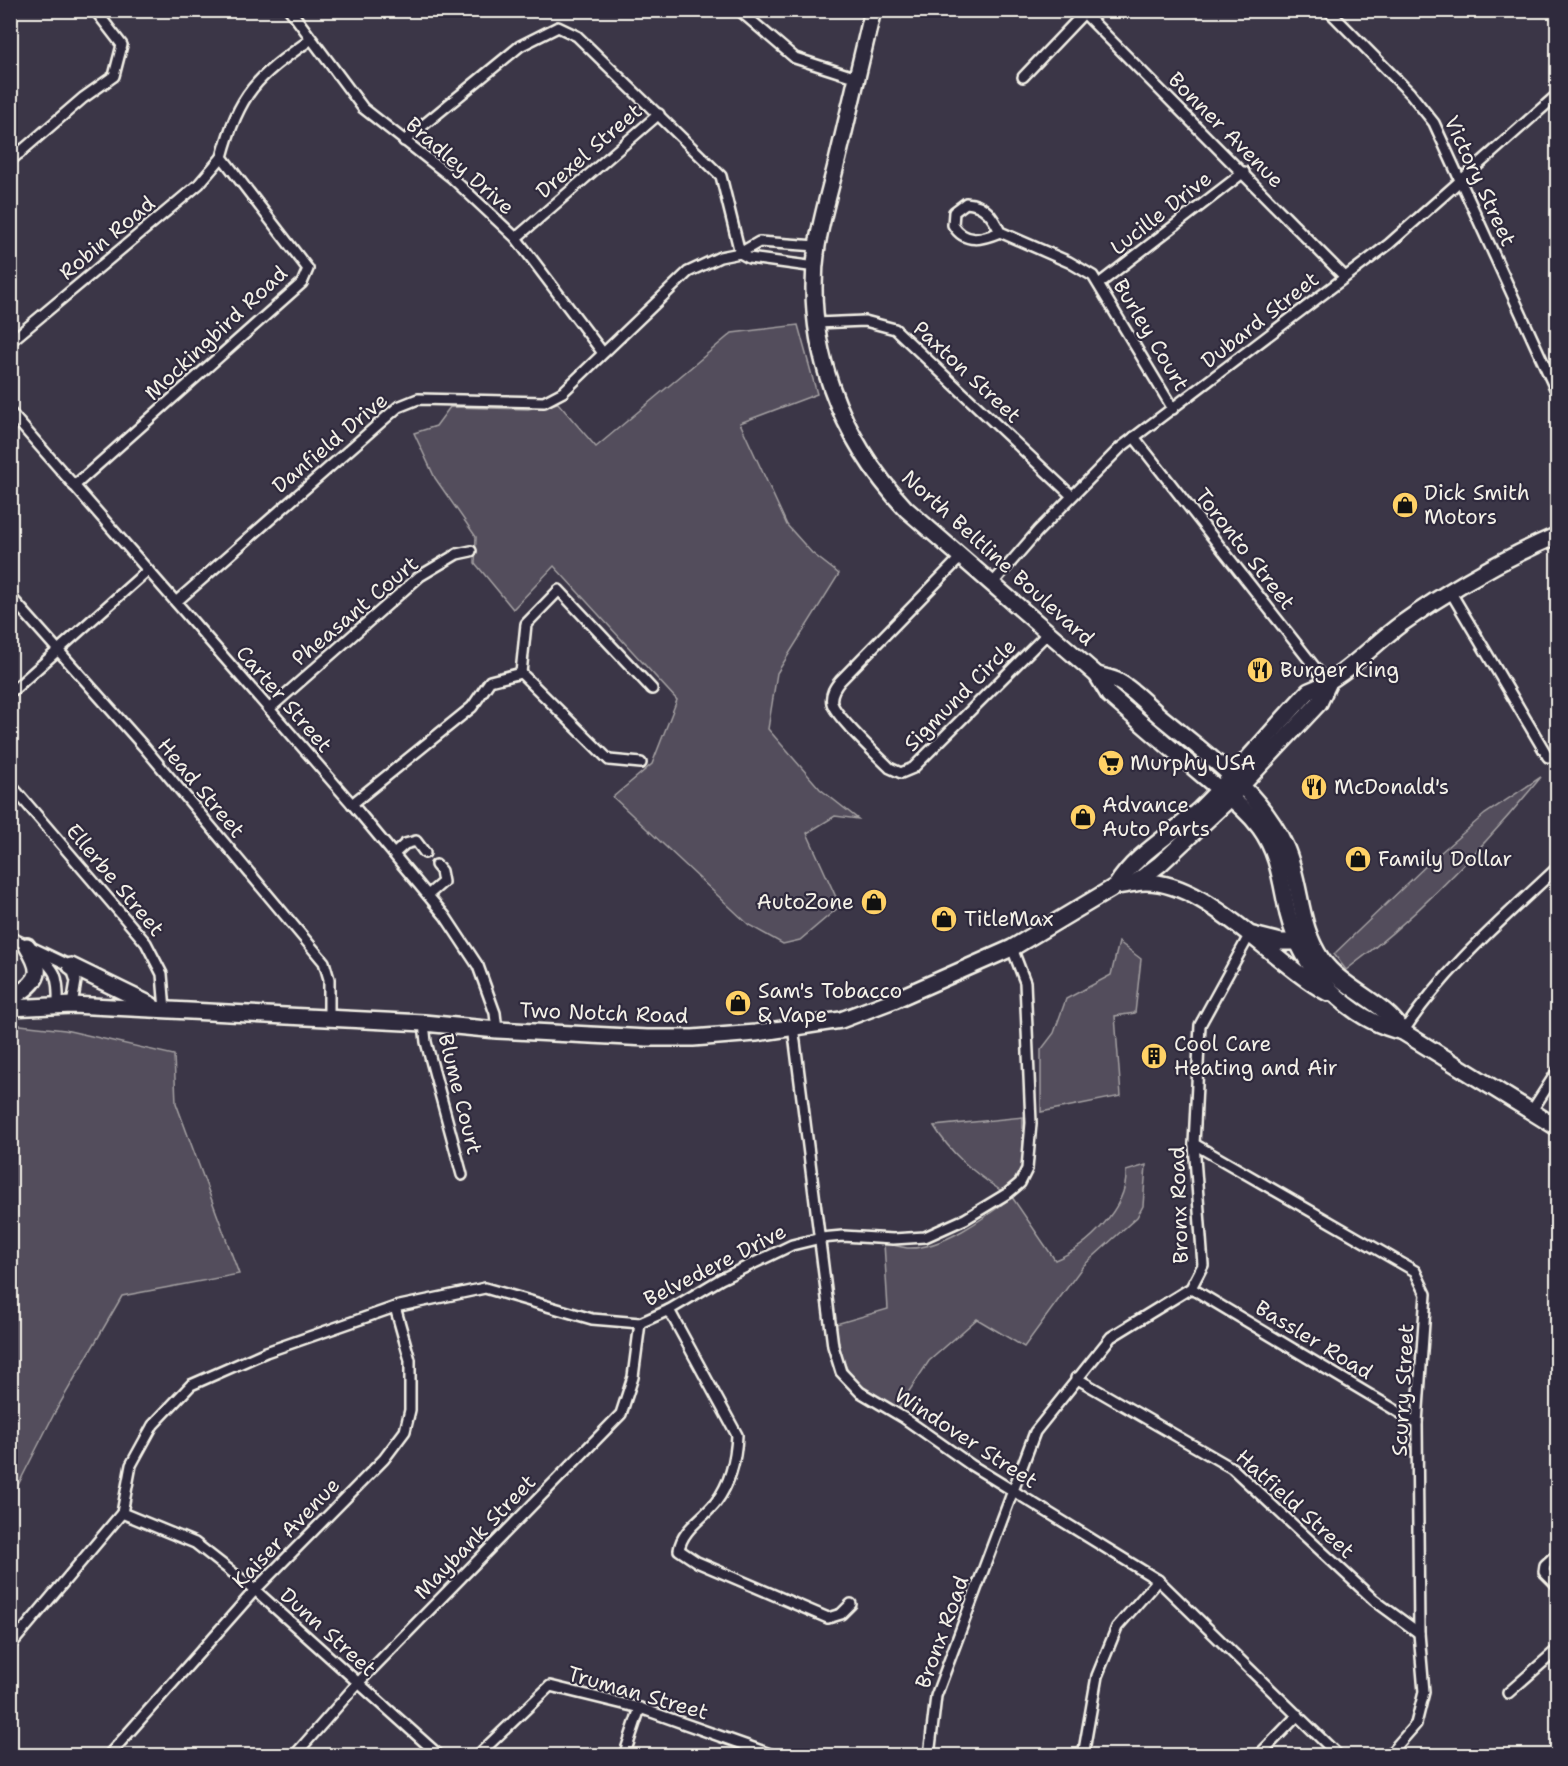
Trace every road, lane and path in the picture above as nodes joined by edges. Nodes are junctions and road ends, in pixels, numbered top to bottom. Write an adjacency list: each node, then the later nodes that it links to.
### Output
1 (95, 10): 14 (street)
2 (290, 10): 7 (street, Bradley Drive)
3 (739, 10): 9 (street)
4 (873, 10): 9 (main road, North Beltline Boulevard)
5 (1328, 10): 18 (street, Victory Street)
6 (1082, 12): 8 (street); 17 (street, Bonner Avenue)
7 (310, 40): 12 (street, Bradley Drive); 15 (street)
8 (1023, 77)
9 (857, 78): 21 (main road, North Beltline Boulevard)
10 (1557, 94): 18 (street, Dubard Street)
11 (659, 114): 12 (street); 20 (street, Drexel Street); 22 (street)
12 (404, 141): 20 (street, Bradley Drive)
13 (10, 142): 14 (street)
14 (20, 153): 16 (street)
15 (222, 158): 27 (street, Robin Road); 33 (street, Mockingbird Road)
16 (10, 160)
17 (1244, 172): 24 (street, Bonner Avenue); 25 (street, Lucille Drive)
18 (1462, 181): 24 (street, Dubard Street); 29 (street, Victory Street)
19 (1000, 232): 19 (street); 25 (street, Burley Court)
20 (516, 238): 28 (street, Bradley Drive)
21 (817, 246): 22 (street, Danfield Drive); 23 (main road, North Beltline Boulevard)
22 (740, 253): 23 (street); 28 (street, Danfield Drive)
23 (816, 267): 26 (main road, North Beltline Boulevard)
24 (1345, 277): 30 (street, Dubard Street)
25 (1100, 283): 30 (street, Burley Court)
26 (816, 323): 34 (street, Paxton Street); 37 (main road, North Beltline Boulevard)
27 (10, 342)
28 (603, 353): 42 (street, Danfield Drive)
29 (1557, 395)
30 (1173, 409): 32 (street, Dubard Street)
31 (10, 412): 33 (street, Carter Street)
32 (1134, 437): 34 (street, Dubard Street); 47 (street, Toronto Street)
33 (74, 486): 38 (street, Carter Street)
34 (1072, 495): 39 (street, Dubard Street)
35 (1557, 535): 40 (main road, Two Notch Road)
36 (471, 551): 50 (street, Pheasant Court)
37 (961, 557): 39 (main road, North Beltline Boulevard); 43 (street, Sigmund Circle)
38 (148, 570): 42 (street, Carter Street); 44 (street)
39 (992, 584): 43 (main road, North Beltline Boulevard)
40 (1450, 591): 47 (main road, Two Notch Road); 51 (street)
41 (10, 596): 44 (street, Head Street)
42 (176, 602): 50 (street, Carter Street)
43 (1049, 632): 46 (main road, North Beltline Boulevard)
44 (59, 650): 49 (street); 76 (street, Head Street)
45 (521, 673): 48 (street); 52 (street); 55 (street)
46 (1097, 675): 54 (main road, North Beltline Boulevard); 54 (main road)
47 (1328, 684): 54 (main road, Two Notch Road)
48 (652, 689)
49 (10, 693)
50 (269, 709): 55 (street, Carter Street)
51 (1548, 757)
52 (641, 763)
53 (10, 784): 75 (street, Ellerbe Street)
54 (1230, 787): 58 (main road, Two Notch Road); 62 (main road, Two Notch Road); 67 (main road)
55 (352, 804): 57 (street, Carter Street)
56 (425, 853): 57 (street)
57 (394, 854): 64 (street, Carter Street)
58 (1160, 864): 61 (main road, Two Notch Road); 63 (main road)
59 (436, 865): 64 (street)
60 (1557, 867): 80 (street)
61 (1135, 883): 62 (main road, Two Notch Road); 63 (main road)
62 (1116, 886): 69 (main road, Two Notch Road)
63 (1185, 890): 65 (main road)
64 (428, 896): 79 (street, Carter Street)
65 (1250, 934): 67 (main road); 72 (main road); 84 (street, Bronx Road)
66 (10, 937): 68 (street)
67 (1305, 942): 72 (main road); 80 (main road)
68 (27, 946): 70 (street); 71 (main road); 73 (street)
69 (1012, 948): 78 (main road, Two Notch Road); 86 (street, Belvedere Drive)
70 (71, 966): 73 (street); 75 (main road)
71 (14, 994): 73 (main road, Two Notch Road)
72 (1343, 1001): 80 (main road)
73 (65, 1005): 74 (main road, Two Notch Road); 75 (main road, Two Notch Road)
74 (10, 1008)
75 (165, 1010): 76 (main road, Two Notch Road)
76 (329, 1019): 77 (main road, Two Notch Road)
77 (424, 1023): 79 (main road, Two Notch Road); 85 (street, Blume Court)
78 (793, 1026): 79 (main road, Two Notch Road); 86 (street, Windover Street)
79 (497, 1030)
80 (1403, 1032): 82 (main road)
81 (1557, 1070): 82 (street)
82 (1531, 1112): 83 (main road)
83 (1557, 1128)
84 (1194, 1144): 87 (street, Bronx Road); 92 (street, Scurry Street)
85 (462, 1175)
86 (821, 1238): 89 (street, Belvedere Drive); 93 (street, Windover Street)
87 (1191, 1288): 91 (street, Bronx Road); 92 (street, Bassler Road)
88 (395, 1307): 90 (street, Belvedere Drive); 94 (street, Belvedere Drive); 98 (street, Kaiser Avenue)
89 (669, 1311): 90 (street, Belvedere Drive); 99 (street)
90 (640, 1323): 103 (street, Maybank Street)
91 (1076, 1378): 93 (street, Bronx Road); 100 (street, Hatfield Street)
92 (1417, 1424): 100 (street, Scurry Street)
93 (1013, 1490): 96 (street, Windover Street); 113 (street, Bronx Road)
94 (122, 1513): 98 (street, Dunn Street); 101 (street, Belvedere Drive)
95 (1557, 1553): 97 (street)
96 (1158, 1580): 106 (street, Windover Street); 114 (street)
97 (1557, 1586)
98 (255, 1590): 103 (street, Dunn Street); 107 (street, Kaiser Avenue)
99 (851, 1604)
100 (1419, 1634): 117 (street, Scurry Street)
101 (10, 1646)
102 (1557, 1649): 104 (street)
103 (358, 1683): 108 (street, Maybank Street); 109 (street, Dunn Street)
104 (1508, 1693)
105 (640, 1708): 110 (street, Truman Street); 111 (street); 112 (street, Truman Street)
106 (1298, 1715): 115 (street); 116 (street, Windover Street)
107 (108, 1755)
108 (294, 1755)
109 (440, 1755)
110 (477, 1755)
111 (624, 1755)
112 (776, 1755)
113 (929, 1755)
114 (1083, 1755)
115 (1258, 1755)
116 (1340, 1755)
117 (1388, 1755)

